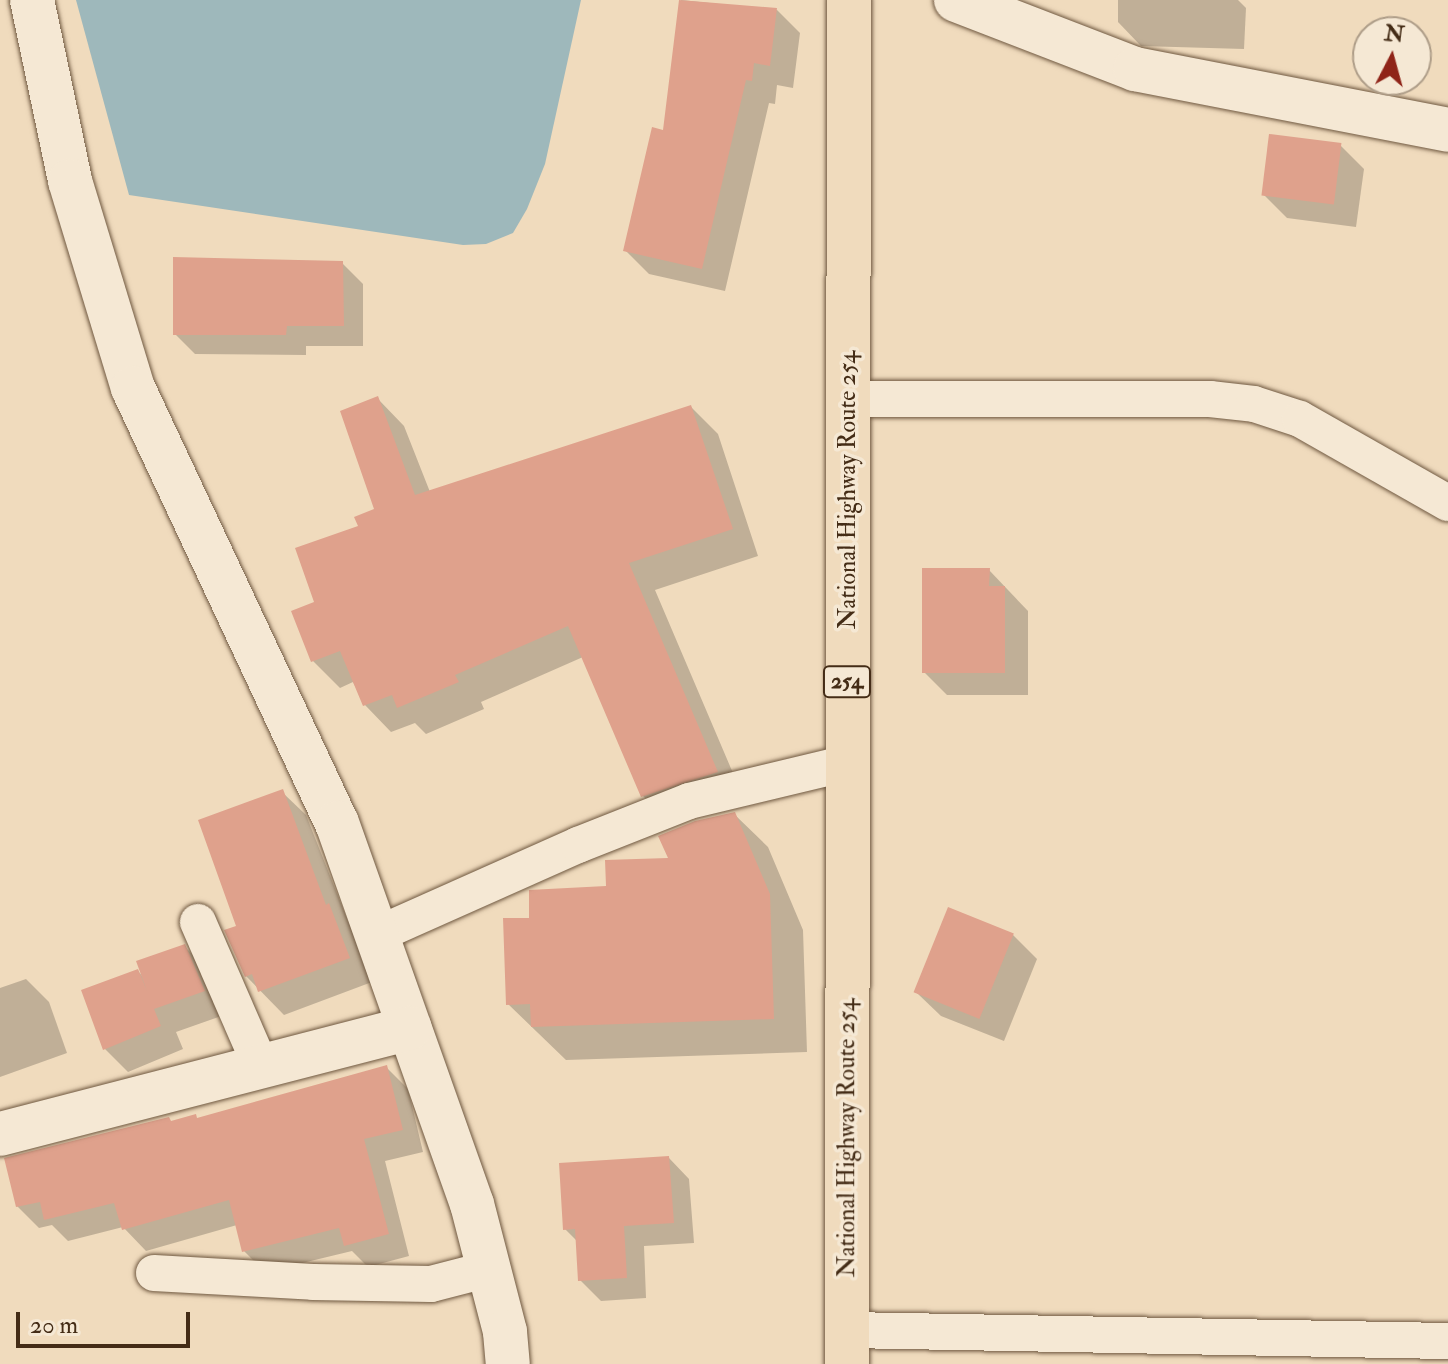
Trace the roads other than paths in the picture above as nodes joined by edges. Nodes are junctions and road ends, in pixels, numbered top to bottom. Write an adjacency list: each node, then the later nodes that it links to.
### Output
1 (32, 0): 9 (street)
2 (849, 0): 5 (highway, National Highway Route 254 / 254)
3 (956, 0): 4 (street)
4 (1448, 130)
5 (848, 399): 6 (lane); 7 (highway, National Highway Route 254 / 254)
6 (1448, 503)
7 (847, 763): 9 (lane); 16 (highway, National Highway Route 254 / 254)
8 (198, 922): 11 (lane)
9 (378, 934): 10 (street)
10 (410, 1028): 11 (street); 13 (street)
11 (261, 1067): 12 (street)
12 (0, 1134)
13 (489, 1269): 14 (lane); 17 (street)
14 (154, 1273)
15 (1448, 1341): 16 (lane)
16 (847, 1347)
17 (508, 1364)

